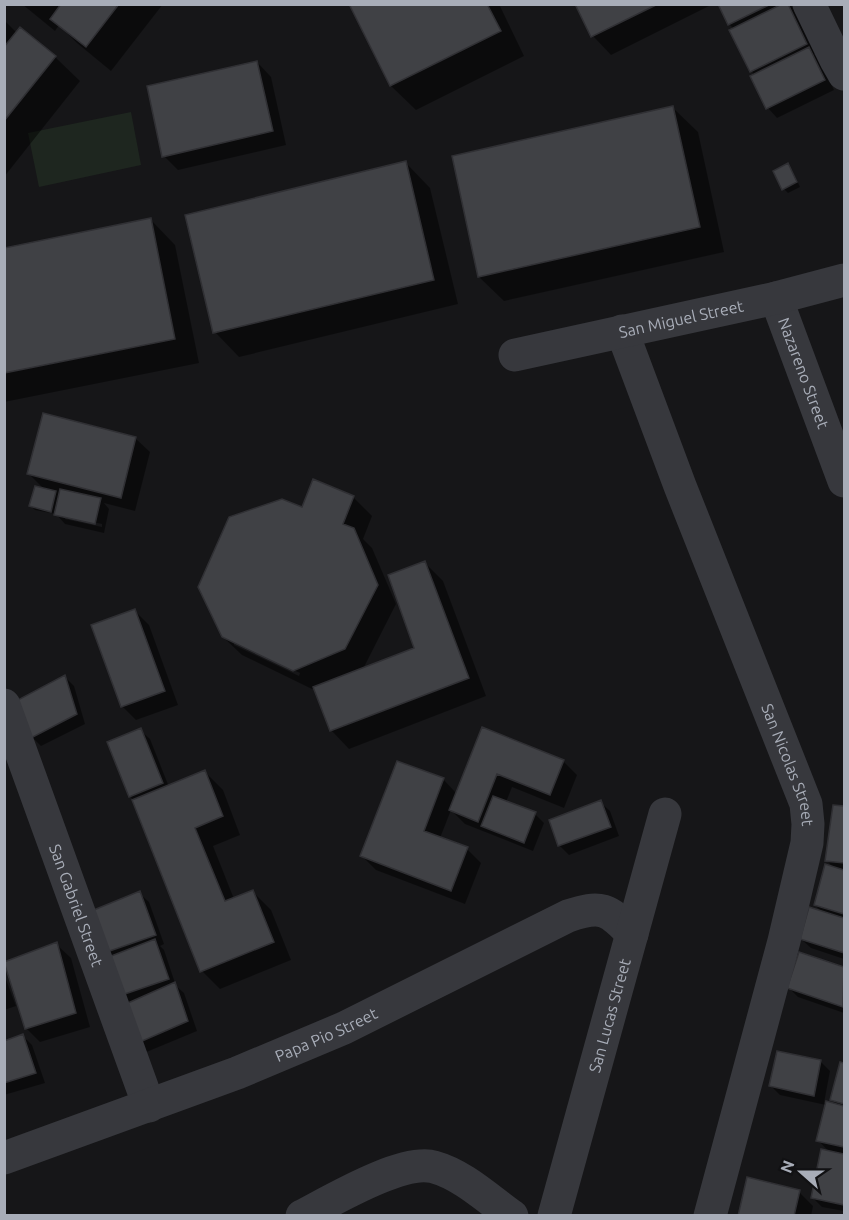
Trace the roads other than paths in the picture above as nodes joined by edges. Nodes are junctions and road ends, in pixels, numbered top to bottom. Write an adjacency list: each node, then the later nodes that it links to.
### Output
1 (809, 4): 2 (street)
2 (844, 74)
3 (844, 280): 4 (street, San Miguel Street)
4 (776, 298): 5 (street, San Miguel Street); 7 (street, Nazareno Street)
5 (622, 331): 6 (street, San Miguel Street); 16 (street, San Nicolas Street)
6 (515, 355)
7 (844, 481)
8 (4, 705): 11 (street, San Gabriel Street)
9 (664, 814): 10 (street, San Lucas Street)
10 (632, 934): 11 (street, Papa Pio Street); 15 (street, San Lucas Street)
11 (149, 1106): 12 (street, Papa Pio Street)
12 (5, 1157)
13 (302, 1215): 14 (street)
14 (512, 1215)
15 (554, 1215)
16 (710, 1215)

